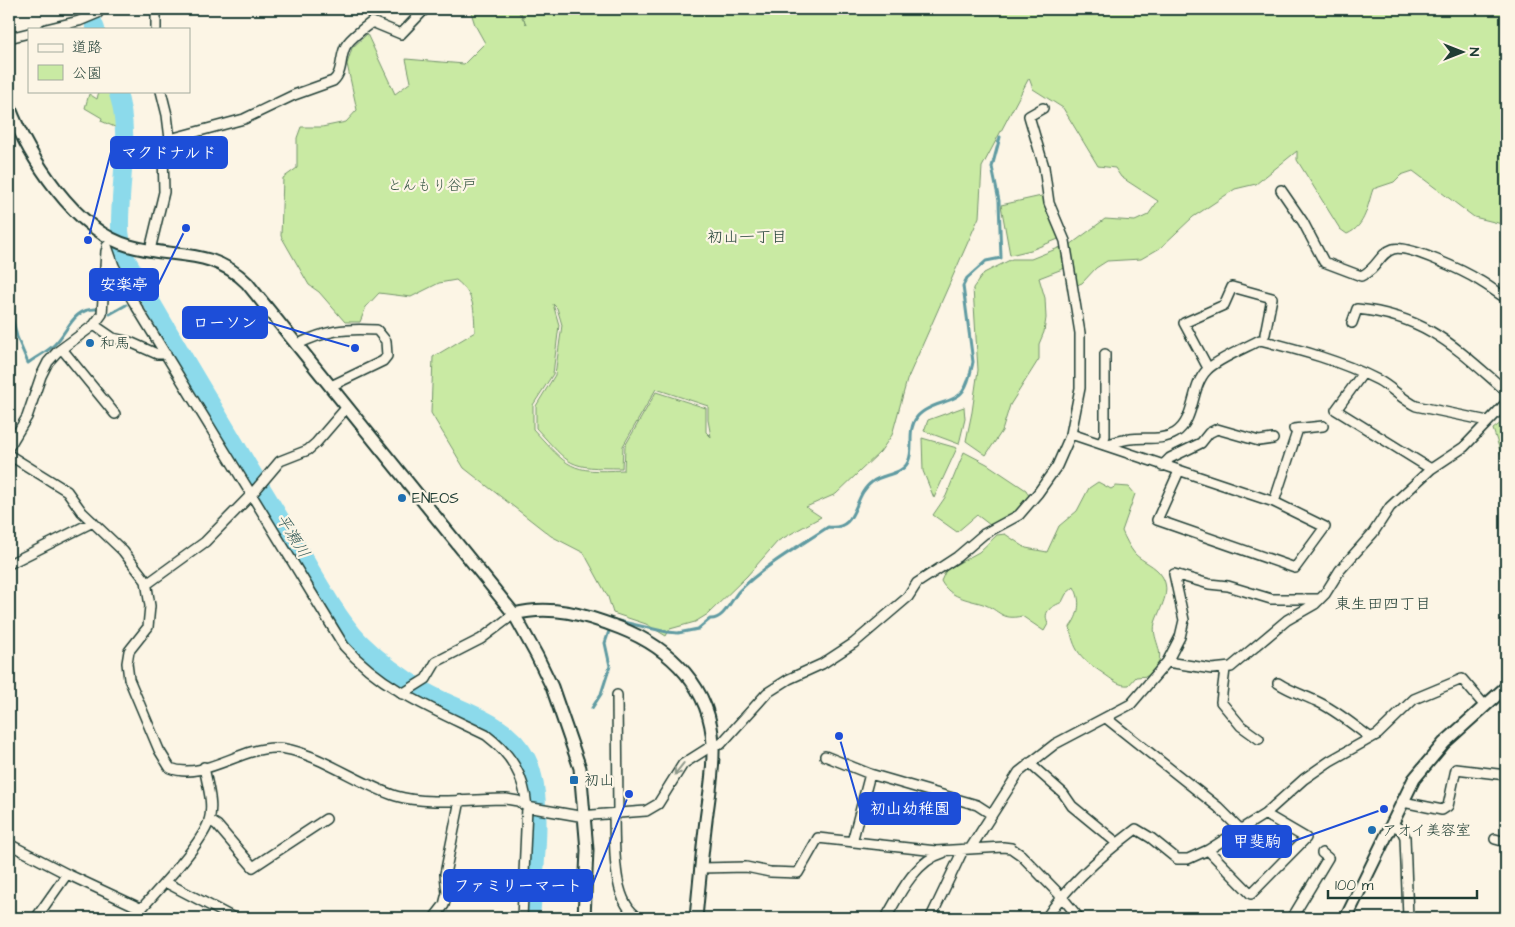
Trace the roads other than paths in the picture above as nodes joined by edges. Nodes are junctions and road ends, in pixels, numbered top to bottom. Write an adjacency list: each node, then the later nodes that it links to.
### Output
1 (156, 9): 5 (street)
2 (424, 9): 11 (street)
3 (96, 14): 4 (street)
4 (50, 28)
5 (156, 28)
6 (28, 33): 7 (street)
7 (9, 38)
8 (161, 92): 11 (street)
9 (9, 106): 13 (street)
10 (1043, 108): 32 (street)
11 (170, 139): 14 (street)
12 (1280, 190): 15 (street)
13 (108, 241): 14 (street); 17 (street); 21 (street)
14 (150, 250): 19 (street)
15 (1506, 298)
16 (1352, 323): 26 (street)
17 (94, 325): 20 (street); 21 (street)
18 (1265, 334): 23 (street)
19 (296, 345): 25 (street); 25 (street)
20 (62, 349): 29 (street); 35 (street)
21 (166, 354): 40 (street)
22 (1105, 354): 34 (street)
23 (1208, 368): 24 (street); 34 (street)
24 (1363, 373): 30 (street); 38 (street)
25 (331, 386): 28 (street)
26 (1506, 391)
27 (1506, 403): 30 (street)
28 (347, 407): 40 (street); 46 (street)
29 (115, 414)
30 (1488, 421): 38 (street)
31 (1323, 426): 41 (street)
32 (1071, 434): 34 (street); 57 (street)
33 (1273, 439): 37 (street)
34 (1102, 445): 37 (street)
35 (9, 446)
36 (9, 455): 42 (street)
37 (1162, 466): 39 (street)
38 (1431, 469): 45 (street)
39 (1179, 471): 41 (street); 41 (street)
40 (254, 492): 44 (street); 51 (street)
41 (1274, 502)
42 (93, 522): 43 (street); 44 (street)
43 (9, 564)
44 (148, 584): 60 (street)
45 (1320, 599): 47 (street); 48 (street)
46 (514, 614): 51 (street); 57 (street); 69 (street)
47 (1167, 662): 48 (street); 54 (street)
48 (1226, 669): 56 (street)
49 (1278, 683): 55 (street)
50 (1506, 687): 53 (street)
51 (402, 694): 65 (street)
52 (617, 695): 68 (street)
53 (1485, 706): 55 (street); 64 (street)
54 (1106, 718): 59 (street); 73 (street)
55 (1371, 738): 67 (street)
56 (1259, 739)
57 (713, 745): 68 (street, one-way to 68); 83 (street)
58 (825, 756): 61 (street)
59 (1029, 764): 66 (street); 77 (street)
60 (204, 767): 63 (street); 71 (street)
61 (870, 774): 66 (street); 75 (street)
62 (1506, 776): 64 (street)
63 (460, 800): 65 (street); 91 (street)
64 (1402, 802): 72 (street)
65 (527, 807): 69 (street); 92 (street)
66 (991, 814): 79 (street)
67 (1265, 814): 73 (street); 80 (street)
68 (616, 815): 69 (street); 94 (street)
69 (586, 817): 93 (street)
70 (326, 819): 71 (street)
71 (209, 820): 85 (street)
72 (1393, 824): 101 (street); 102 (street)
73 (1239, 828): 80 (street)
74 (1495, 839): 76 (street)
75 (852, 842): 81 (street); 83 (street)
76 (1506, 842)
77 (1117, 843): 80 (street); 86 (street)
78 (9, 844): 84 (street)
79 (966, 849): 81 (street); 86 (street); 97 (street)
80 (1208, 850)
81 (948, 852): 96 (street)
82 (1322, 853): 100 (street)
83 (700, 868): 95 (street)
84 (67, 874): 87 (street); 88 (street)
85 (165, 882): 87 (street); 90 (street)
86 (1061, 896): 98 (street); 99 (street)
87 (142, 909): 89 (street)
88 (36, 918)
89 (133, 918)
90 (234, 918)
91 (436, 918)
92 (522, 918)
93 (584, 918)
94 (640, 918)
95 (696, 918)
96 (886, 918)
97 (933, 918)
98 (1046, 918)
99 (1079, 918)
100 (1292, 918)
101 (1346, 918)
102 (1408, 918)

